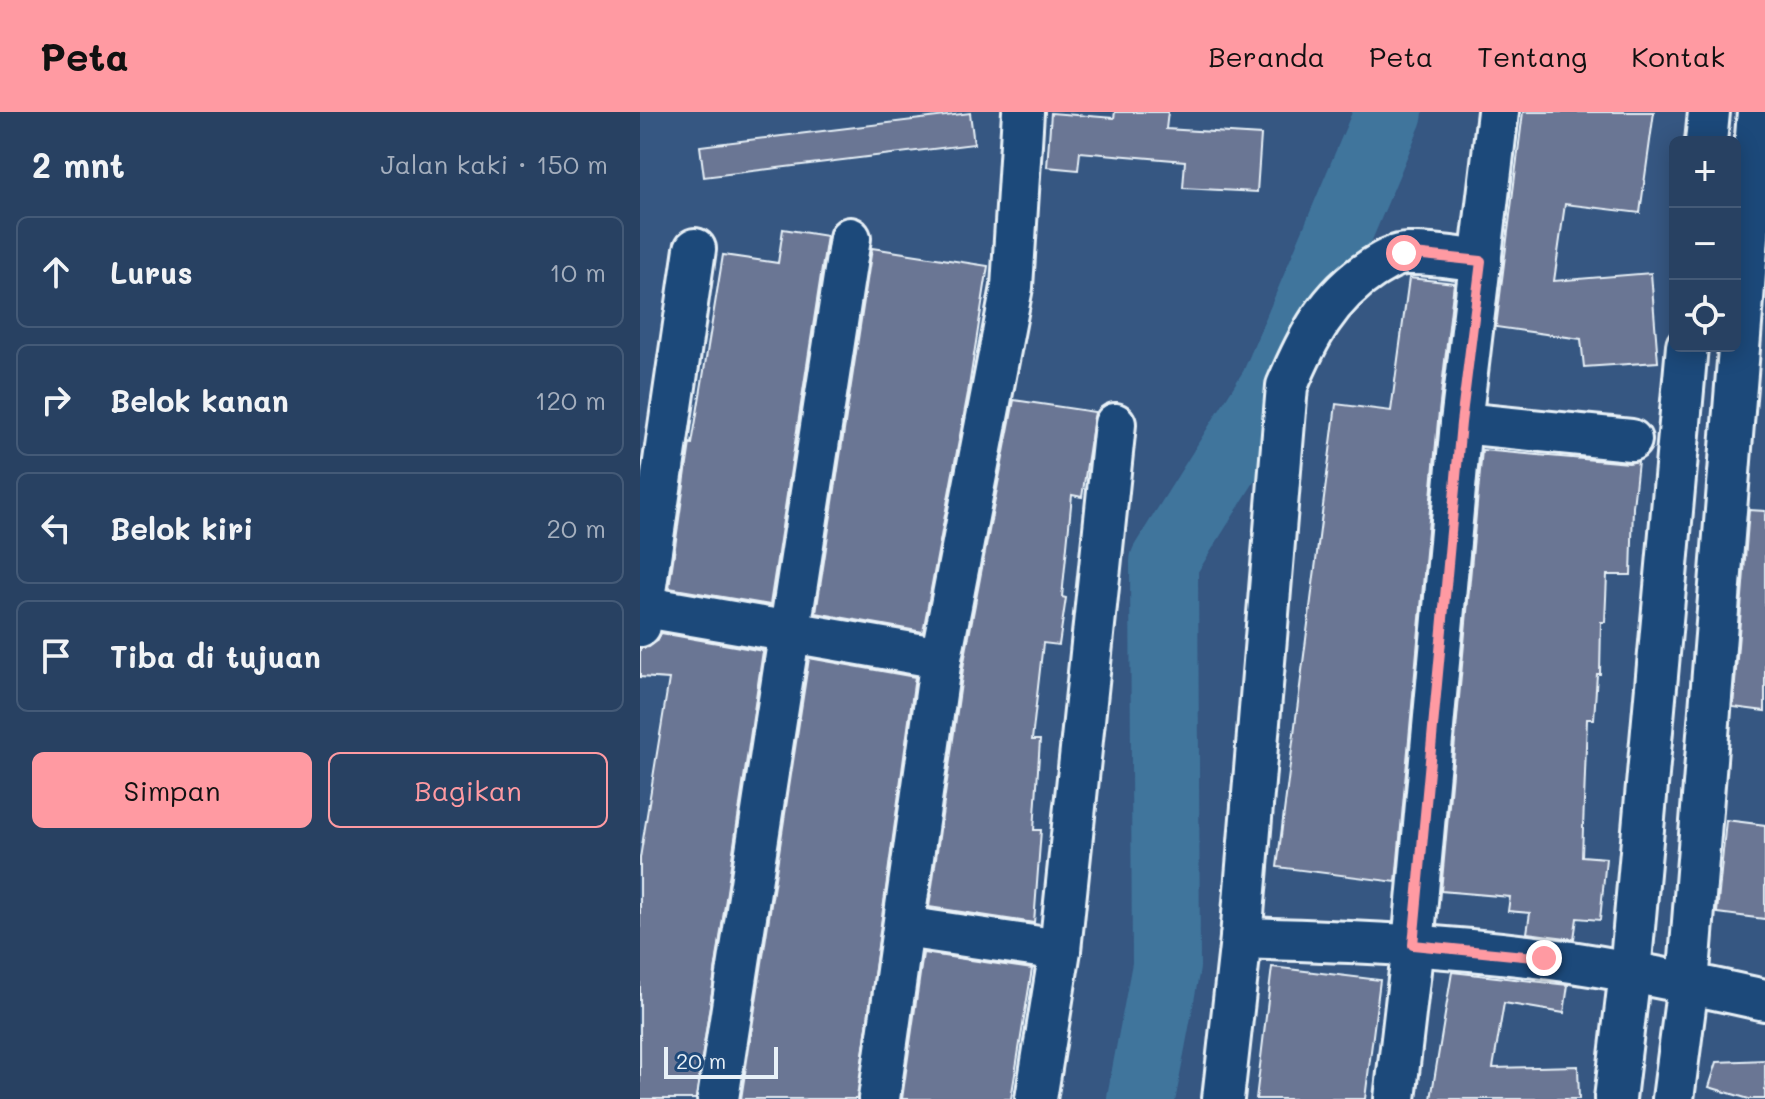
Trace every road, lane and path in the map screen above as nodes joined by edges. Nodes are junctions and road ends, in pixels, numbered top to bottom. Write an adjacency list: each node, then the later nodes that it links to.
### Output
1 (1023, 112): 15 (street)
2 (1498, 112): 8 (street)
3 (1709, 112): 5 (street)
4 (1758, 112): 21 (street)
5 (1707, 136)
6 (850, 238): 14 (street)
7 (695, 249): 13 (street)
8 (1481, 261): 10 (street); 17 (street)
9 (1686, 352): 20 (street)
10 (1461, 423): 12 (street); 18 (street)
11 (1115, 424): 19 (street)
12 (1631, 440)
13 (641, 613): 14 (street)
14 (790, 632): 15 (street); 23 (street)
15 (941, 658): 16 (street)
16 (904, 927): 19 (street); 24 (street)
17 (1241, 938): 18 (street); 26 (street)
18 (1413, 945): 20 (street); 27 (street)
19 (1060, 950): 25 (street)
20 (1630, 972): 21 (street); 28 (street)
21 (1688, 984): 22 (street); 29 (street)
22 (1765, 1000)
23 (718, 1099)
24 (879, 1099)
25 (1036, 1099)
26 (1223, 1099)
27 (1395, 1099)
28 (1615, 1099)
29 (1673, 1099)

